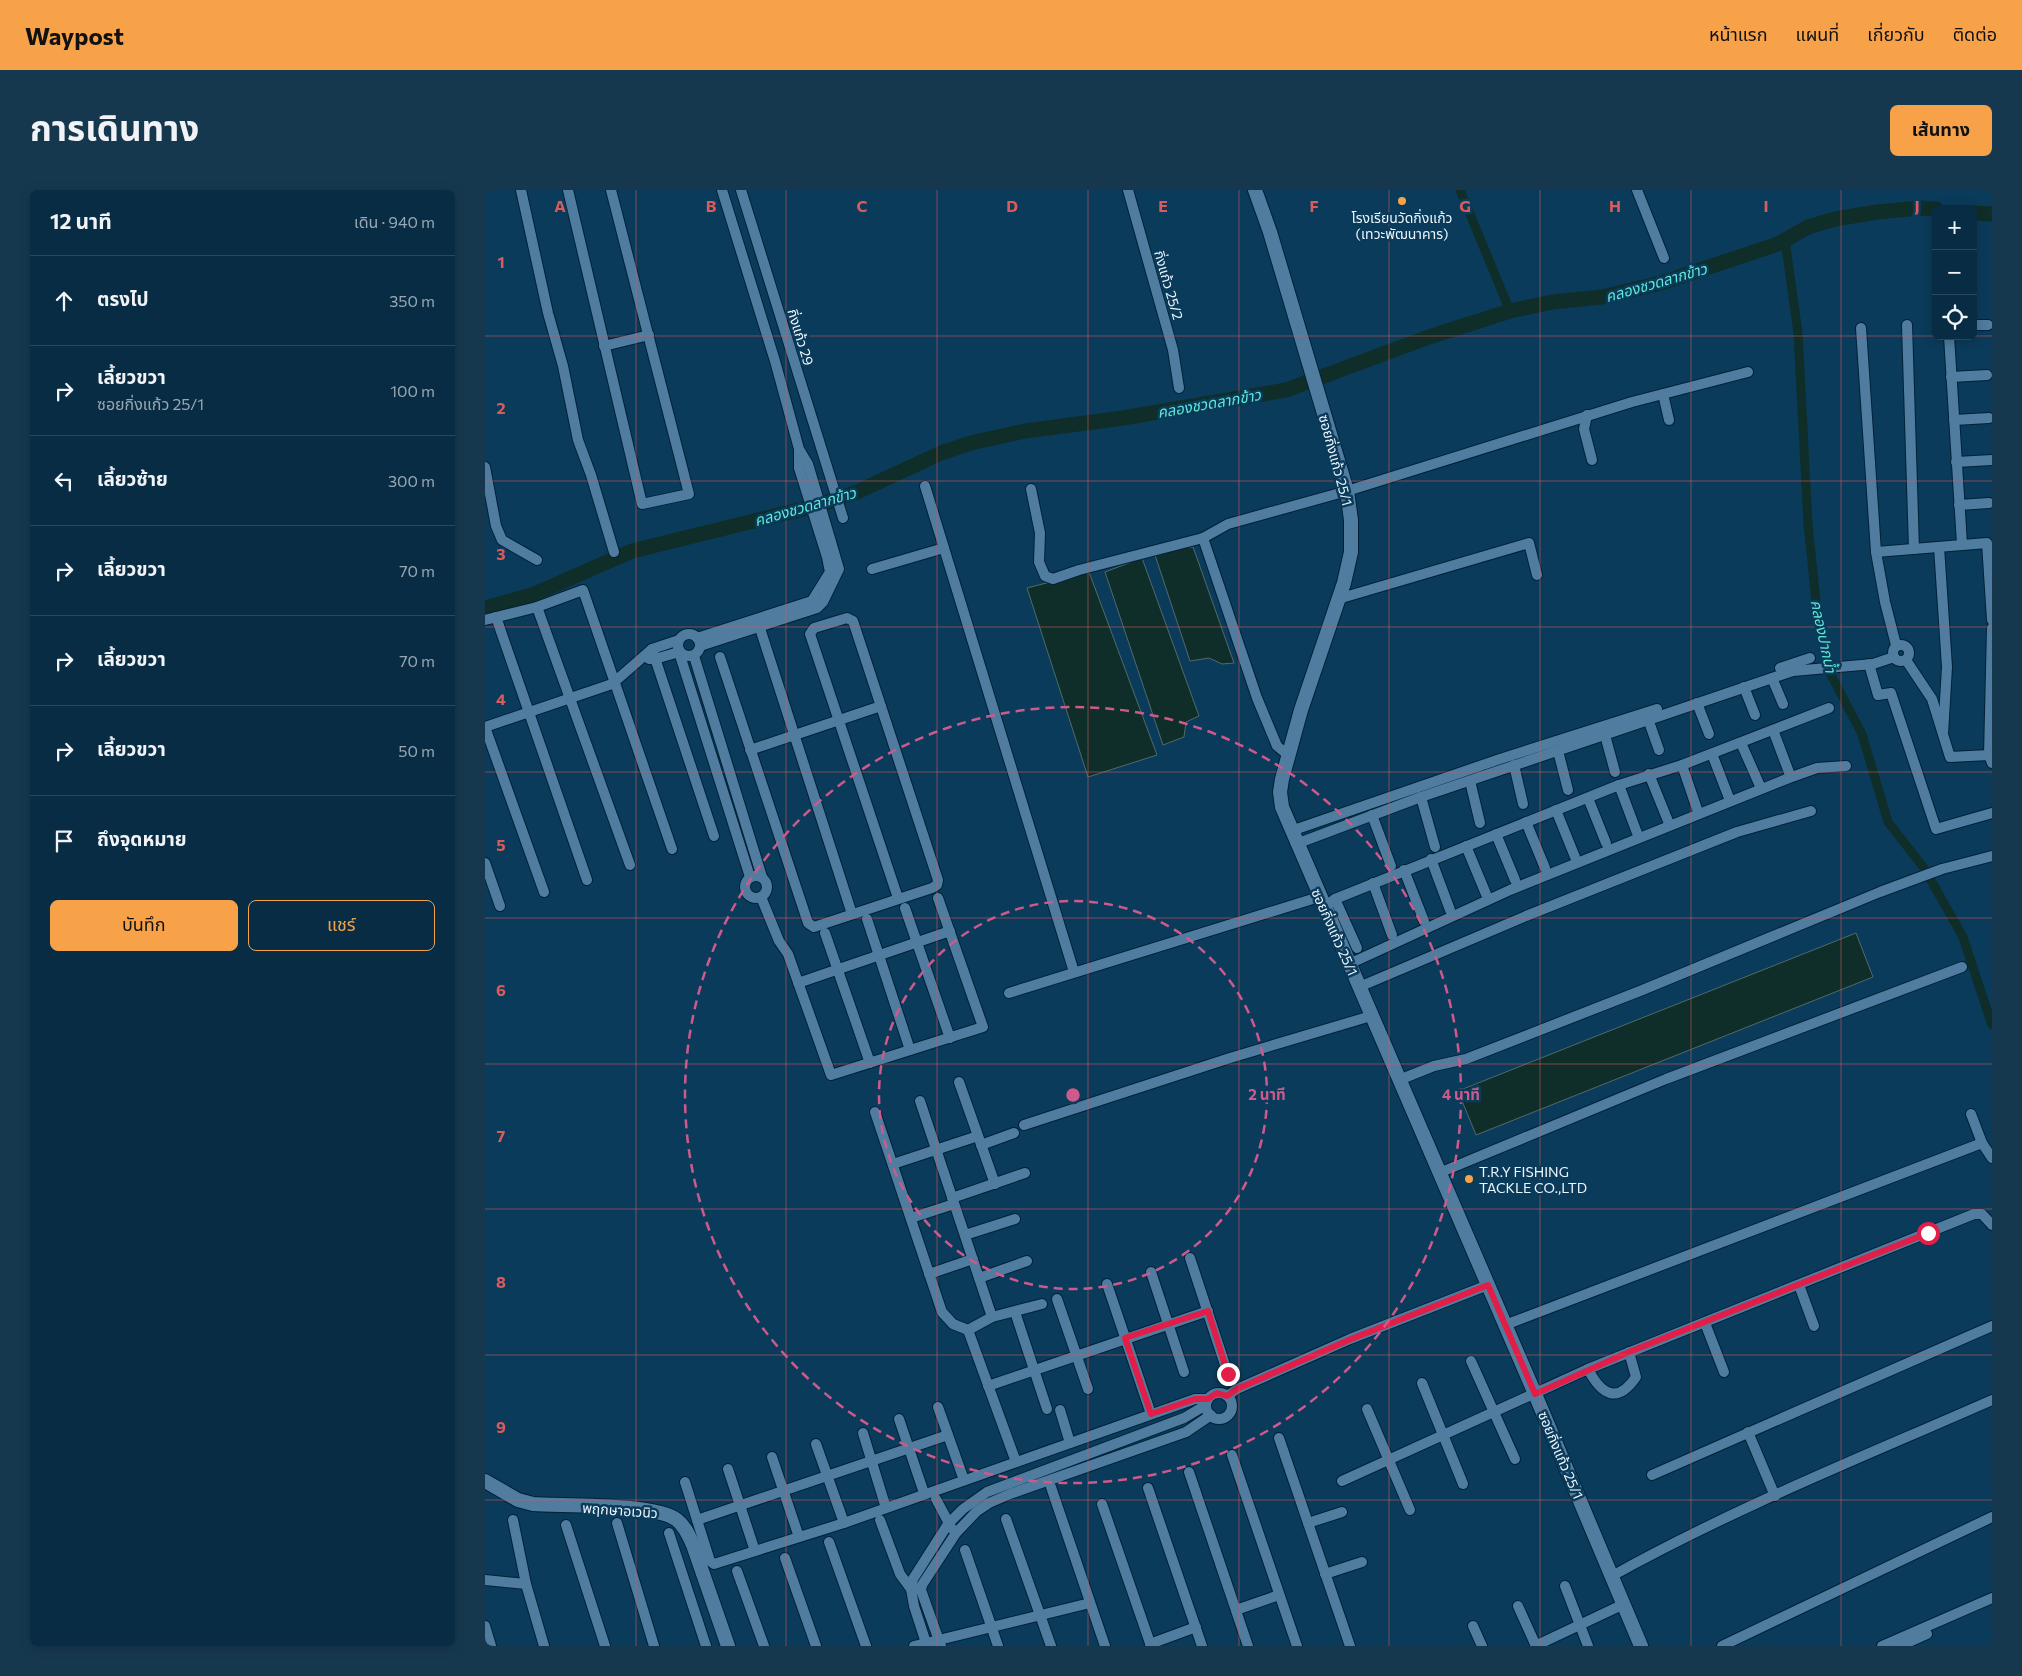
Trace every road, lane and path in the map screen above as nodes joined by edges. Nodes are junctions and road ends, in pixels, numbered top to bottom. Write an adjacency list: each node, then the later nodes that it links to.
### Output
1 (521, 190): 41 (street)
2 (568, 190): 16 (street)
3 (611, 190): 14 (street)
4 (722, 190): 51 (street)
5 (741, 190): 35 (street, กิ่งแก้ว 29)
6 (1128, 190): 20 (street, กิ่งแก้ว 25/2)
7 (1255, 190): 32 (street, ซอยกิ่งแก้ว 25/1)
8 (1637, 190): 9 (street)
9 (1664, 258)
10 (1977, 325): 11 (street)
11 (1988, 325)
12 (1907, 326): 40 (street)
13 (1861, 328): 42 (street)
14 (649, 335): 16 (street); 16 (street)
15 (1949, 340): 19 (street)
16 (604, 346)
17 (1748, 372): 21 (street)
18 (1987, 375): 19 (street)
19 (1951, 378): 25 (street)
20 (1179, 388)
21 (1663, 394): 22 (street); 24 (street)
22 (1587, 415): 26 (street); 32 (street)
23 (1989, 418): 25 (street)
24 (1669, 420)
25 (1954, 420): 28 (street)
26 (1592, 460)
27 (1992, 460): 28 (street)
28 (1956, 462): 34 (street)
29 (485, 467): 43 (street)
30 (925, 486): 39 (street)
31 (1031, 489): 36 (street)
32 (1347, 491): 36 (street); 46 (street, ซอยกิ่งแก้ว 25/1)
33 (1989, 503): 34 (street)
34 (1959, 505): 37 (street)
35 (842, 516)
36 (1203, 538): 87 (street)
37 (1962, 544): 38 (street); 50 (street)
38 (1939, 546): 40 (street); 80 (street)
39 (944, 548): 44 (street); 157 (street)
40 (1914, 549): 42 (street)
41 (614, 552)
42 (1876, 552): 54 (street)
43 (537, 560)
44 (872, 569)
45 (1537, 575): 46 (street)
46 (1338, 600): 87 (street, ซอยกิ่งแก้ว 25/1)
47 (537, 607): 48 (street); 66 (street); 68 (street)
48 (496, 617): 49 (street); 73 (street)
49 (485, 620)
50 (1992, 620)
51 (758, 623): 53 (street); 82 (street)
52 (1992, 628): 90 (street)
53 (699, 642): 55 (street); 57 (street)
54 (1896, 646): 59 (street); 63 (street)
55 (679, 647): 56 (street); 57 (street); 62 (street); 91 (street)
56 (652, 649): 60 (street); 62 (street)
57 (694, 656): 89 (street)
58 (720, 657): 84 (street)
59 (1894, 657): 63 (street); 64 (street)
60 (641, 658): 62 (street); 66 (street)
61 (1810, 658): 114 (street)
62 (655, 659): 117 (street)
63 (1906, 660): 80 (street)
64 (1871, 664): 65 (street); 109 (street)
65 (1773, 678): 67 (street); 70 (street)
66 (614, 682): 68 (street); 122 (street)
67 (1744, 687): 69 (street); 74 (street)
68 (570, 698): 73 (street); 127 (street)
69 (1697, 703): 75 (street); 79 (street)
70 (1783, 704)
71 (881, 706): 76 (street); 76 (street); 139 (street)
72 (1829, 708): 78 (street)
73 (529, 712): 77 (street); 133 (street)
74 (1755, 715)
75 (1648, 719): 81 (street); 85 (street)
76 (838, 720): 82 (street); 139 (street)
77 (485, 727): 136 (street)
78 (1773, 730): 83 (street); 97 (street)
79 (1709, 734)
80 (1943, 734): 90 (street)
81 (1605, 735): 86 (street); 95 (street)
82 (793, 736): 84 (street); 145 (street)
83 (1741, 743): 88 (street); 100 (street)
84 (750, 750): 145 (street)
85 (1659, 750)
86 (1558, 751): 92 (street); 101 (street)
87 (1289, 754): 114 (street, ซอยกิ่งแก้ว 25/1)
88 (1712, 754): 93 (street); 104 (street)
89 (725, 757): 91 (street); 131 (street)
90 (1991, 759)
91 (713, 760): 132 (street)
92 (1514, 765): 98 (street); 105 (street)
93 (1682, 765): 96 (street); 106 (street)
94 (1845, 766): 154 (street)
95 (1615, 772)
96 (1649, 774): 99 (street); 111 (street)
97 (1790, 775)
98 (1470, 781): 102 (street); 113 (street)
99 (1619, 786): 103 (street); 115 (street)
100 (1760, 786)
101 (1568, 790)
102 (1421, 797): 110 (street); 121 (street)
103 (1588, 798): 107 (street); 118 (street)
104 (1729, 798)
105 (1523, 804)
106 (1697, 809)
107 (1556, 810): 112 (street); 124 (street)
108 (1811, 811): 159 (street)
109 (1992, 813)
110 (1372, 815): 119 (street); 128 (street)
111 (1668, 821)
112 (1526, 822): 116 (street); 129 (street)
113 (1480, 823)
114 (1291, 831): 119 (street, ซอยกิ่งแก้ว 25/1)
115 (1637, 833)
116 (1496, 834): 120 (street); 134 (street)
117 (714, 836)
118 (1606, 843)
119 (1296, 844): 141 (street, ซอยกิ่งแก้ว 25/1)
120 (1466, 846): 125 (street); 137 (street)
121 (1435, 847)
122 (673, 849)
123 (1992, 856): 165 (street)
124 (1575, 857)
125 (1431, 860): 130 (street); 144 (street)
126 (485, 863): 142 (street)
127 (630, 865)
128 (1391, 866)
129 (1545, 868)
130 (1404, 870): 135 (street); 147 (street)
131 (762, 877): 132 (street); 138 (street)
132 (750, 878): 138 (street)
133 (587, 880)
134 (1515, 880)
135 (1373, 883): 141 (street); 150 (street)
136 (544, 892)
137 (1486, 894)
138 (761, 897): 158 (street)
139 (898, 898): 145 (street)
140 (938, 898): 148 (street)
141 (1326, 901): 152 (street); 154 (street, ซอยกิ่งแก้ว 25/1); 157 (street)
142 (500, 906)
143 (905, 908): 151 (street)
144 (1450, 910)
145 (852, 914)
146 (867, 919): 153 (street)
147 (1424, 921)
148 (950, 931): 151 (street); 162 (street)
149 (825, 933): 156 (street)
150 (1392, 936)
151 (918, 942): 153 (street); 162 (street)
152 (1357, 948)
153 (879, 956): 156 (street); 163 (street)
154 (1349, 964): 159 (street, ซอยกิ่งแก้ว 25/1)
155 (1962, 966): 178 (street)
156 (837, 970): 158 (street); 164 (street)
157 (1074, 972): 160 (street)
158 (798, 983): 164 (street)
159 (1359, 987): 161 (street, ซอยกิ่งแก้ว 25/1)
160 (1009, 992)
161 (1371, 1016): 165 (street, ซอยกิ่งแก้ว 25/1); 170 (street)
162 (950, 1038): 163 (street)
163 (910, 1050): 164 (street)
164 (871, 1063)
165 (1399, 1080): 178 (street, ซอยกิ่งแก้ว 25/1)
166 (959, 1082): 172 (street)
167 (920, 1100): 174 (street)
168 (875, 1112): 176 (street)
169 (1971, 1114): 173 (street)
170 (1024, 1125)
171 (1014, 1134): 172 (street)
172 (980, 1140): 174 (street); 179 (street)
173 (1982, 1143): 175 (street); 201 (street)
174 (936, 1150): 176 (street); 180 (street)
175 (1992, 1158)
176 (893, 1164): 181 (street)
177 (1025, 1173): 179 (street)
178 (1439, 1173): 192 (street, ซอยกิ่งแก้ว 25/1)
179 (995, 1184): 180 (street)
180 (953, 1201): 181 (street); 184 (street)
181 (911, 1218): 189 (street)
182 (1015, 1219): 184 (street)
183 (1992, 1225): 193 (street)
184 (965, 1236): 186 (street)
185 (1191, 1258): 196 (street)
186 (973, 1259): 189 (street); 190 (street)
187 (1027, 1261): 190 (street)
188 (1151, 1272): 200 (street)
189 (929, 1274): 204 (street)
190 (979, 1278): 198 (street)
191 (1107, 1284): 205 (street)
192 (1488, 1285): 201 (street, ซอยกิ่งแก้ว 25/1); 218 (street)
193 (1799, 1285): 199 (street); 202 (street)
194 (1057, 1299): 207 (street)
195 (1042, 1304): 197 (street)
196 (1208, 1311): 200 (street); 213 (street)
197 (1015, 1312): 198 (street); 210 (street)
198 (992, 1317): 204 (street)
199 (1705, 1323): 206 (street); 212 (street)
200 (1168, 1324): 205 (street); 211 (street)
201 (1505, 1325): 217 (street, ซอยกิ่งแก้ว 25/1)
202 (1814, 1326)
203 (1992, 1326): 230 (street)
204 (968, 1330): 215 (street)
205 (1125, 1338): 207 (street); 226 (street)
206 (1629, 1352): 209 (street); 209 (street)
207 (1076, 1354): 210 (street); 216 (street)
208 (1471, 1361): 225 (street)
209 (1588, 1369): 217 (street)
210 (1034, 1370): 215 (street); 222 (street)
211 (1184, 1372)
212 (1724, 1372)
213 (1228, 1374)
214 (1422, 1383): 232 (street)
215 (988, 1386): 244 (street)
216 (1088, 1389)
217 (1535, 1394): 225 (street); 287 (street, ซอยกิ่งแก้ว 25/1)
218 (1227, 1396): 220 (street); 227 (street)
219 (1992, 1400): 260 (street)
220 (1207, 1402): 226 (street); 227 (street); 229 (street)
221 (938, 1407): 233 (street)
222 (1047, 1409)
223 (1367, 1409): 242 (street)
224 (1060, 1410): 236 (street)
225 (1493, 1411): 232 (street); 241 (street)
226 (1151, 1414): 236 (street)
227 (1211, 1415): 235 (street)
228 (899, 1419): 238 (street)
229 (1161, 1427): 235 (street); 245 (street)
230 (1748, 1432): 249 (street); 260 (street)
231 (863, 1434): 243 (street)
232 (1442, 1434): 242 (street); 255 (street)
233 (948, 1435): 238 (street); 252 (street)
234 (1279, 1438): 273 (street)
235 (1165, 1440): 250 (street)
236 (1071, 1443): 244 (street)
237 (816, 1444): 248 (street)
238 (908, 1448): 243 (street); 259 (street)
239 (1232, 1455): 292 (street)
240 (772, 1457): 258 (street)
241 (1515, 1459)
242 (1388, 1460): 253 (street); 265 (street)
243 (871, 1461): 248 (street); 264 (street)
244 (1016, 1462): 252 (street)
245 (1056, 1465): 250 (street); 275 (street)
246 (728, 1469): 263 (street)
247 (1189, 1472): 298 (street)
248 (827, 1475): 258 (street); 272 (street)
249 (1652, 1475)
250 (1060, 1476): 278 (street)
251 (486, 1480): 313 (street, พฤกษาอเวนิว)
252 (963, 1480): 259 (street)
253 (1342, 1481)
254 (685, 1482): 270 (street)
255 (1463, 1484)
256 (1051, 1487): 294 (street)
257 (1148, 1488): 304 (street)
258 (783, 1490): 263 (street); 279 (street)
259 (924, 1493): 264 (street)
260 (1775, 1496): 287 (street)
261 (936, 1499): 275 (street)
262 (1102, 1504): 307 (street)
263 (739, 1506): 270 (street); 282 (street)
264 (886, 1508): 272 (street)
265 (1410, 1510)
266 (1342, 1512): 273 (street)
267 (1992, 1517): 329 (street)
268 (1007, 1519): 299 (street)
269 (513, 1520): 289 (street)
270 (697, 1520): 282 (street)
271 (880, 1520): 291 (street)
272 (844, 1523): 279 (street)
273 (1308, 1523): 286 (street)
274 (617, 1524): 311 (street)
275 (948, 1524): 278 (street); 291 (street)
276 (566, 1525): 310 (street)
277 (669, 1533): 312 (street)
278 (956, 1533): 291 (street)
279 (799, 1537): 282 (street)
280 (829, 1542): 316 (street)
281 (965, 1550): 303 (street)
282 (755, 1551)
283 (785, 1558): 315 (street)
284 (1362, 1562): 286 (street)
285 (737, 1571): 314 (street)
286 (1325, 1574): 324 (street)
287 (1612, 1576): 295 (street, ซอยกิ่งแก้ว 25/1)
288 (485, 1580): 289 (street)
289 (526, 1584): 309 (street)
290 (1565, 1586): 302 (street)
291 (916, 1589): 305 (street); 306 (street)
292 (1279, 1595): 298 (street); 323 (street)
293 (1992, 1598): 330 (street)
294 (1090, 1603): 299 (street); 320 (street)
295 (1624, 1604): 302 (street); 328 (street, ซอยกิ่งแก้ว 25/1)
296 (1992, 1604): 331 (street)
297 (1518, 1606): 326 (street)
298 (1236, 1610): 322 (street)
299 (1040, 1615): 303 (street); 319 (street)
300 (485, 1626): 308 (street)
301 (1473, 1626): 325 (street)
302 (1580, 1626): 326 (street); 327 (street)
303 (991, 1627): 305 (street); 318 (street)
304 (1196, 1627): 307 (street); 321 (street)
305 (940, 1643): 306 (street)
306 (927, 1645): 317 (street)
307 (1150, 1645)
308 (491, 1646)
309 (544, 1646)
310 (605, 1646)
311 (654, 1646)
312 (706, 1646)
313 (728, 1646)
314 (764, 1646)
315 (816, 1646)
316 (866, 1646)
317 (914, 1646)
318 (998, 1646)
319 (1051, 1646)
320 (1105, 1646)
321 (1202, 1646)
322 (1248, 1646)
323 (1297, 1646)
324 (1349, 1646)
325 (1482, 1646)
326 (1536, 1646)
327 (1588, 1646)
328 (1641, 1646)
329 (1722, 1646)
330 (1883, 1646)
331 (1901, 1646)

